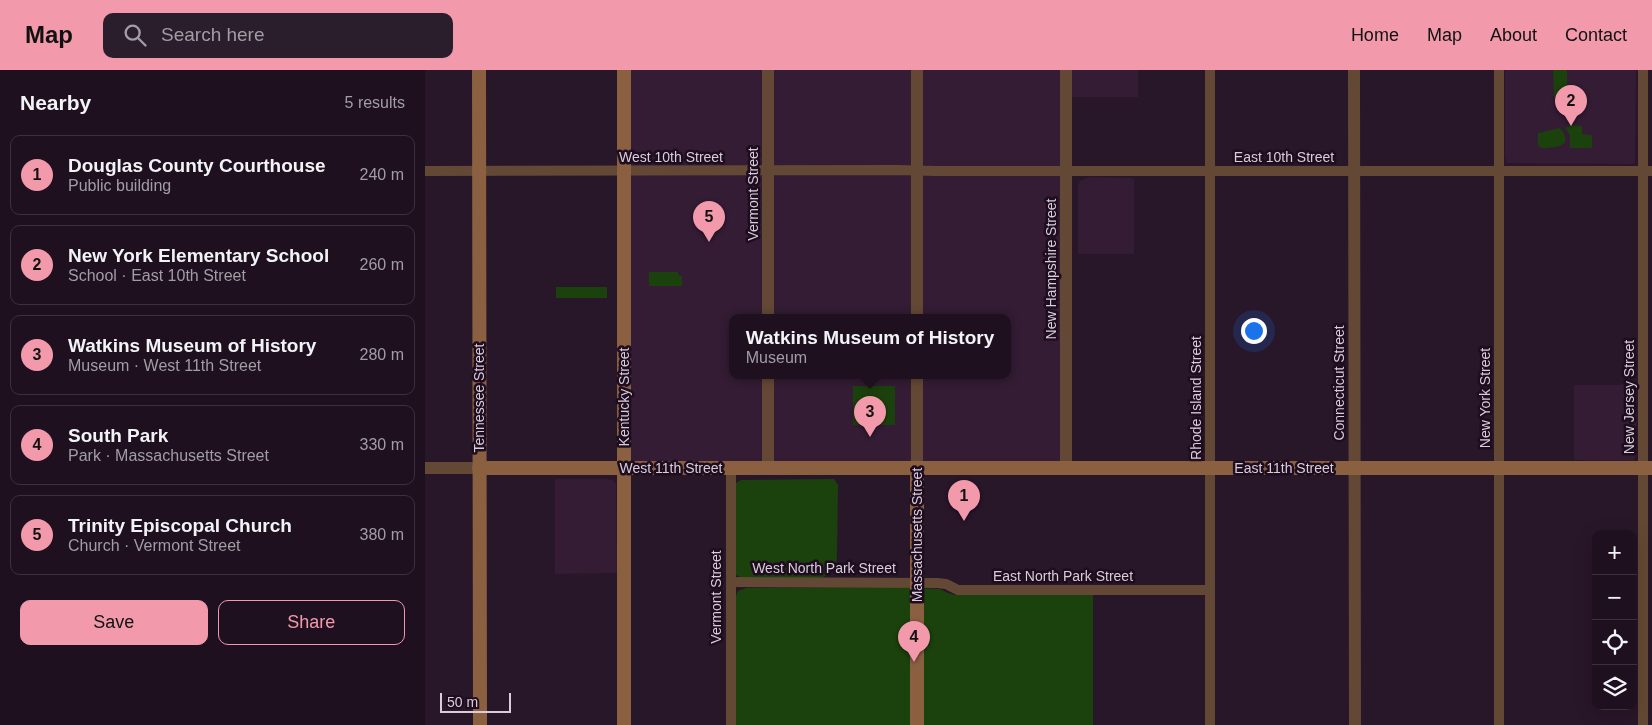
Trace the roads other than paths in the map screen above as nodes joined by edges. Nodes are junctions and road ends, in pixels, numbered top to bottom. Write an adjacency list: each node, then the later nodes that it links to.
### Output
1 (479, 70): 15 (main road, Tennessee Street)
2 (623, 70): 16 (main road, Kentucky Street)
3 (768, 70): 10 (street, Vermont Street)
4 (917, 70): 11 (street)
5 (1065, 70): 12 (street, New Hampshire Street)
6 (1210, 70): 17 (street, Rhode Island Street)
7 (1354, 70): 18 (street, Connecticut Street)
8 (1499, 70): 13 (street, New York Street)
9 (1643, 70): 19 (street, New Jersey Street)
10 (768, 170): 11 (street, West 10th Street); 16 (street, West 10th Street); 20 (street, Vermont Street)
11 (917, 170): 12 (street, East 10th Street); 21 (street)
12 (1066, 170): 17 (street, East 10th Street); 30 (street, New Hampshire Street)
13 (1499, 170): 18 (street, East 10th Street); 19 (street, East 10th Street); 32 (street, New York Street)
14 (425, 171): 15 (street, West 10th Street)
15 (479, 171): 16 (street, West 10th Street); 25 (main road, Tennessee Street)
16 (623, 171): 26 (main road, Kentucky Street)
17 (1210, 171): 18 (street, East 10th Street); 34 (street, Rhode Island Street)
18 (1354, 171): 31 (street, Connecticut Street)
19 (1648, 171): 33 (street, New Jersey Street)
20 (768, 314)
21 (917, 314)
22 (768, 379): 28 (street)
23 (917, 379): 29 (street, Massachusetts Street)
24 (425, 468): 25 (street, West 11th Street)
25 (479, 468): 26 (main road, West 11th Street); 38 (main road, Tennessee Street)
26 (624, 468): 27 (main road, West 11th Street); 39 (main road, Kentucky Street)
27 (731, 468): 28 (main road, West 11th Street); 35 (street, Vermont Street)
28 (768, 468): 29 (main road, West 11th Street)
29 (917, 468): 30 (main road, East 11th Street); 36 (main road, Massachusetts Street)
30 (1066, 468): 34 (main road, East 11th Street)
31 (1354, 468): 32 (main road, East 11th Street); 34 (main road, East 11th Street); 43 (street, Connecticut Street)
32 (1499, 468): 33 (main road, East 11th Street); 44 (street, New York Street)
33 (1648, 468): 45 (street, New Jersey Street)
34 (1210, 469): 37 (street, Rhode Island Street)
35 (731, 582): 36 (street, West North Park Street); 40 (street, Vermont Street)
36 (917, 582): 37 (street, East North Park Street); 41 (main road, Massachusetts Street)
37 (1210, 590): 42 (street, Rhode Island Street)
38 (480, 725)
39 (624, 725)
40 (731, 725)
41 (917, 725)
42 (1210, 725)
43 (1355, 725)
44 (1499, 725)
45 (1643, 725)

